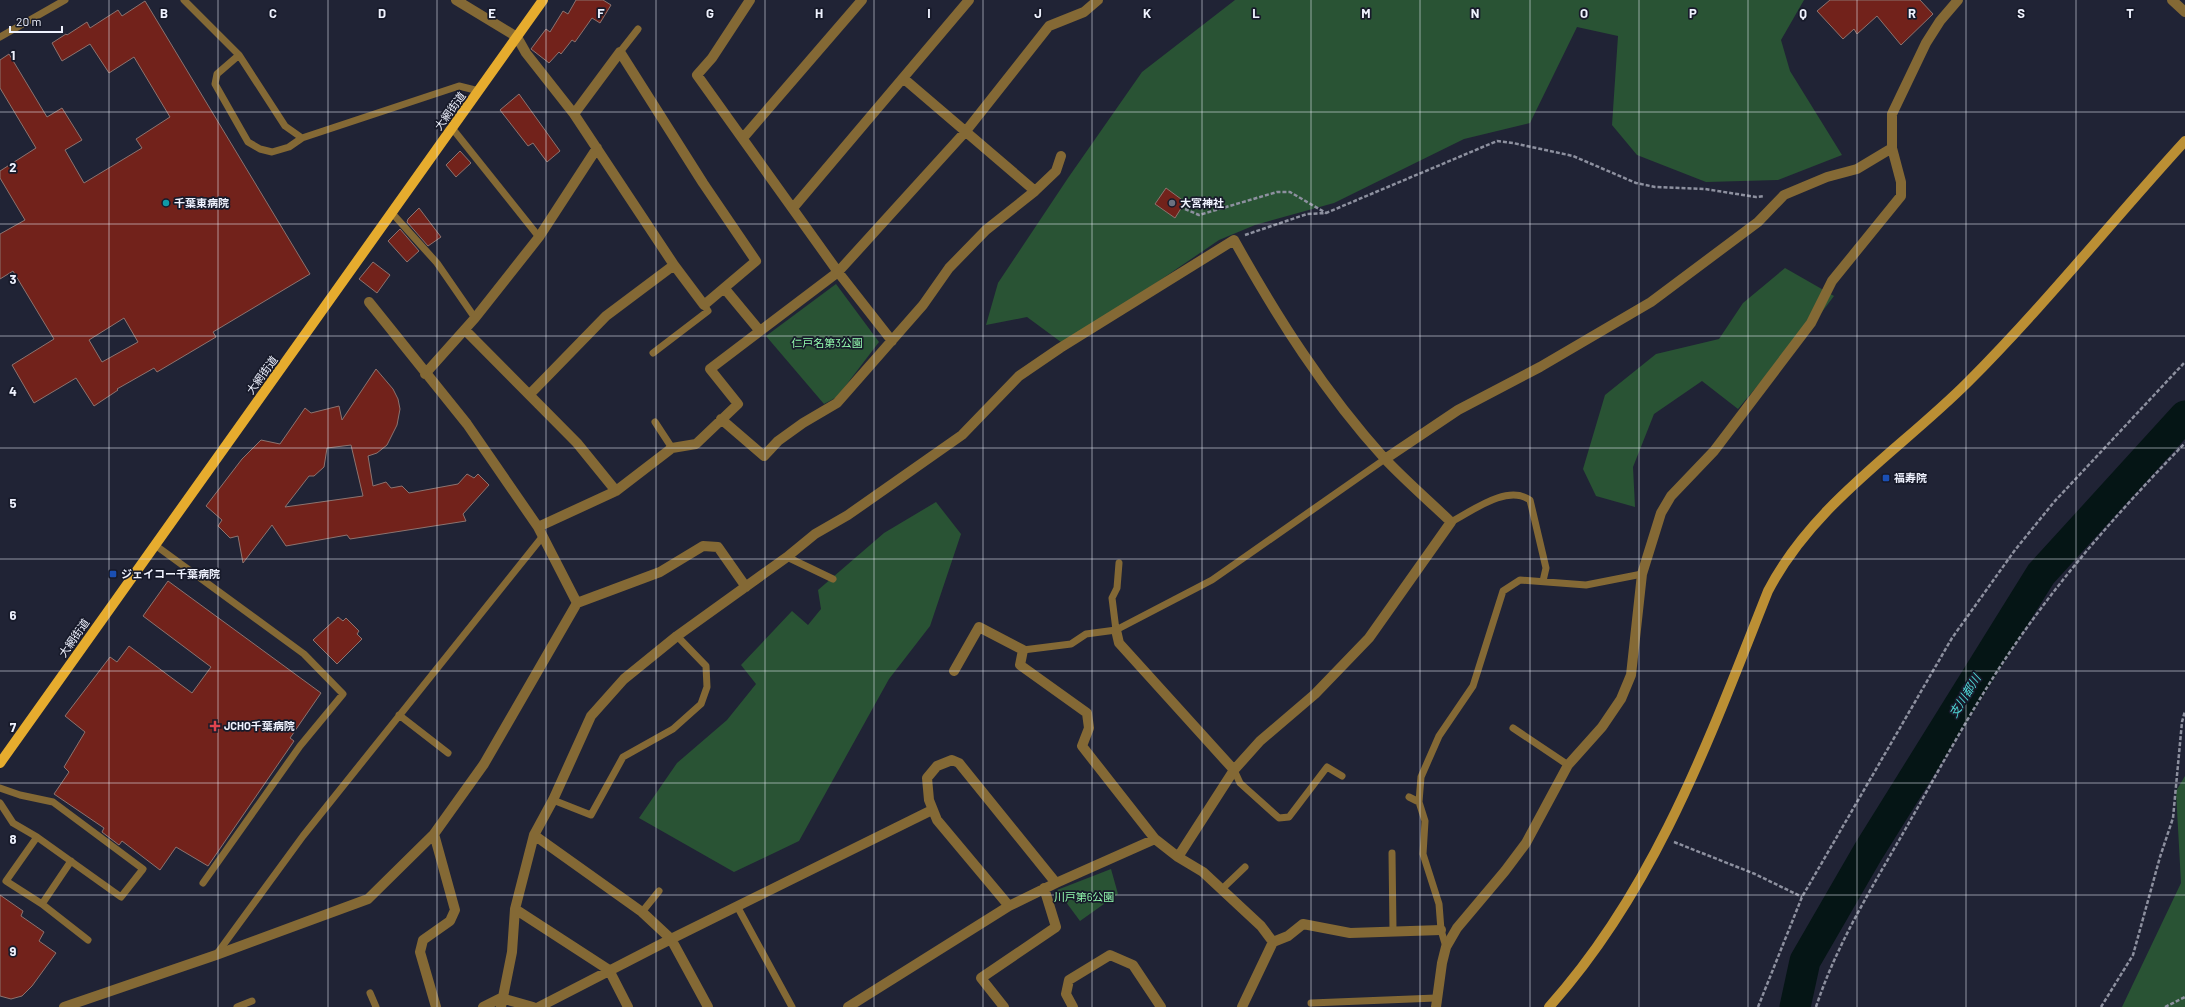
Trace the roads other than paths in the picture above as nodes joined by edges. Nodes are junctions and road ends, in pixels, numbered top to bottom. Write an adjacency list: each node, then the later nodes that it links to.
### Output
1 (65, 0): 13 (lane)
2 (184, 0): 16 (lane)
3 (456, 0): 14 (street)
4 (543, 0): 14 (main road, 大網街道)
5 (750, 0): 23 (street)
6 (862, 0): 23 (street)
7 (969, 0): 17 (street)
8 (1098, 0): 21 (street)
9 (1958, 0): 26 (street)
10 (2172, 0): 11 (street)
11 (2185, 12)
12 (638, 29): 15 (lane)
13 (0, 37)
14 (517, 37): 18 (main road, 大網街道); 19 (street)
15 (620, 52): 19 (street); 34 (street)
16 (238, 55): 22 (lane); 22 (lane)
17 (903, 78): 21 (street); 29 (street)
18 (479, 91): 20 (main road, 大網街道); 22 (lane)
19 (574, 114): 25 (street)
20 (452, 128): 30 (main road, 大網街道); 31 (lane)
21 (966, 131): 28 (street); 33 (street)
22 (302, 138)
23 (744, 138): 29 (street)
24 (2185, 141): 122 (street)
25 (597, 148): 31 (street); 32 (street)
26 (1892, 148): 47 (street); 54 (street)
27 (1061, 156): 28 (street)
28 (1035, 191): 40 (street)
29 (793, 208): 33 (street)
30 (392, 214): 37 (lane); 51 (main road, 大網街道)
31 (539, 237): 37 (street)
32 (674, 265): 36 (street); 43 (street)
33 (838, 272): 39 (street); 40 (street)
34 (725, 289): 36 (street); 39 (street)
35 (369, 302): 42 (street)
36 (704, 305): 41 (lane)
37 (475, 318): 38 (street)
38 (465, 330): 42 (street); 43 (street)
39 (759, 330): 44 (street)
40 (892, 342): 44 (street)
41 (653, 353)
42 (425, 374): 50 (street)
43 (530, 394): 48 (street)
44 (721, 419): 46 (street)
45 (655, 422): 46 (lane)
46 (672, 448): 48 (street)
47 (1385, 459): 49 (street); 52 (street); 59 (lane)
48 (616, 492): 50 (street)
49 (1451, 522): 56 (lane); 68 (street)
50 (541, 531): 58 (street); 63 (lane)
51 (155, 545): 66 (main road, 大網街道); 84 (lane)
52 (787, 557): 55 (lane); 57 (street)
53 (1119, 563): 59 (lane)
54 (1642, 574): 56 (lane); 67 (street)
55 (833, 579)
56 (1544, 581): 73 (lane)
57 (746, 587): 58 (street); 60 (street)
58 (577, 603): 76 (street)
59 (1116, 630): 61 (lane); 68 (street)
60 (677, 636): 72 (street); 72 (lane)
61 (1023, 650): 62 (street); 79 (street)
62 (954, 671)
63 (399, 715): 65 (lane); 100 (lane)
64 (1514, 728): 67 (lane)
65 (448, 753)
66 (0, 763)
67 (1568, 765): 99 (street)
68 (1234, 770): 69 (lane); 81 (street)
69 (1342, 776)
70 (0, 788): 82 (lane)
71 (1409, 797): 73 (lane)
72 (553, 800): 77 (street)
73 (1419, 802): 95 (lane)
74 (0, 804): 78 (lane)
75 (932, 810): 85 (street); 90 (street); 91 (street)
76 (434, 834): 100 (street); 110 (street)
77 (534, 835): 92 (street); 93 (street)
78 (37, 837): 82 (lane); 89 (lane)
79 (1155, 839): 81 (street); 85 (street)
80 (1392, 853): 94 (lane)
81 (1178, 857): 87 (street)
82 (71, 861): 89 (lane)
83 (1244, 867): 87 (lane)
84 (203, 883)
85 (1056, 883): 86 (street)
86 (1044, 888): 91 (street); 118 (street)
87 (1222, 890): 98 (street)
88 (659, 891): 93 (lane)
89 (42, 904): 97 (lane)
90 (737, 906): 96 (street); 116 (lane)
91 (1009, 906): 117 (street)
92 (515, 909): 101 (street); 104 (street)
93 (642, 912): 96 (street)
94 (1393, 930): 95 (street); 98 (street)
95 (1441, 930): 99 (lane)
96 (671, 939): 101 (street); 115 (street)
97 (88, 940)
98 (1274, 942): 121 (street)
99 (1446, 947): 105 (street)
100 (216, 955): 107 (street)
101 (609, 970): 113 (street); 114 (street)
102 (370, 993): 109 (lane)
103 (252, 1001): 108 (lane)
104 (501, 1002): 111 (street); 112 (street)
105 (1436, 1002): 106 (lane)
106 (1311, 1003)
107 (64, 1007)
108 (237, 1007)
109 (376, 1007)
110 (436, 1007)
111 (483, 1007)
112 (533, 1007)
113 (539, 1007)
114 (628, 1007)
115 (708, 1007)
116 (792, 1007)
117 (848, 1007)
118 (1004, 1007)
119 (1073, 1007): 120 (street)
120 (1161, 1007)
121 (1242, 1007)
122 (1549, 1007)

